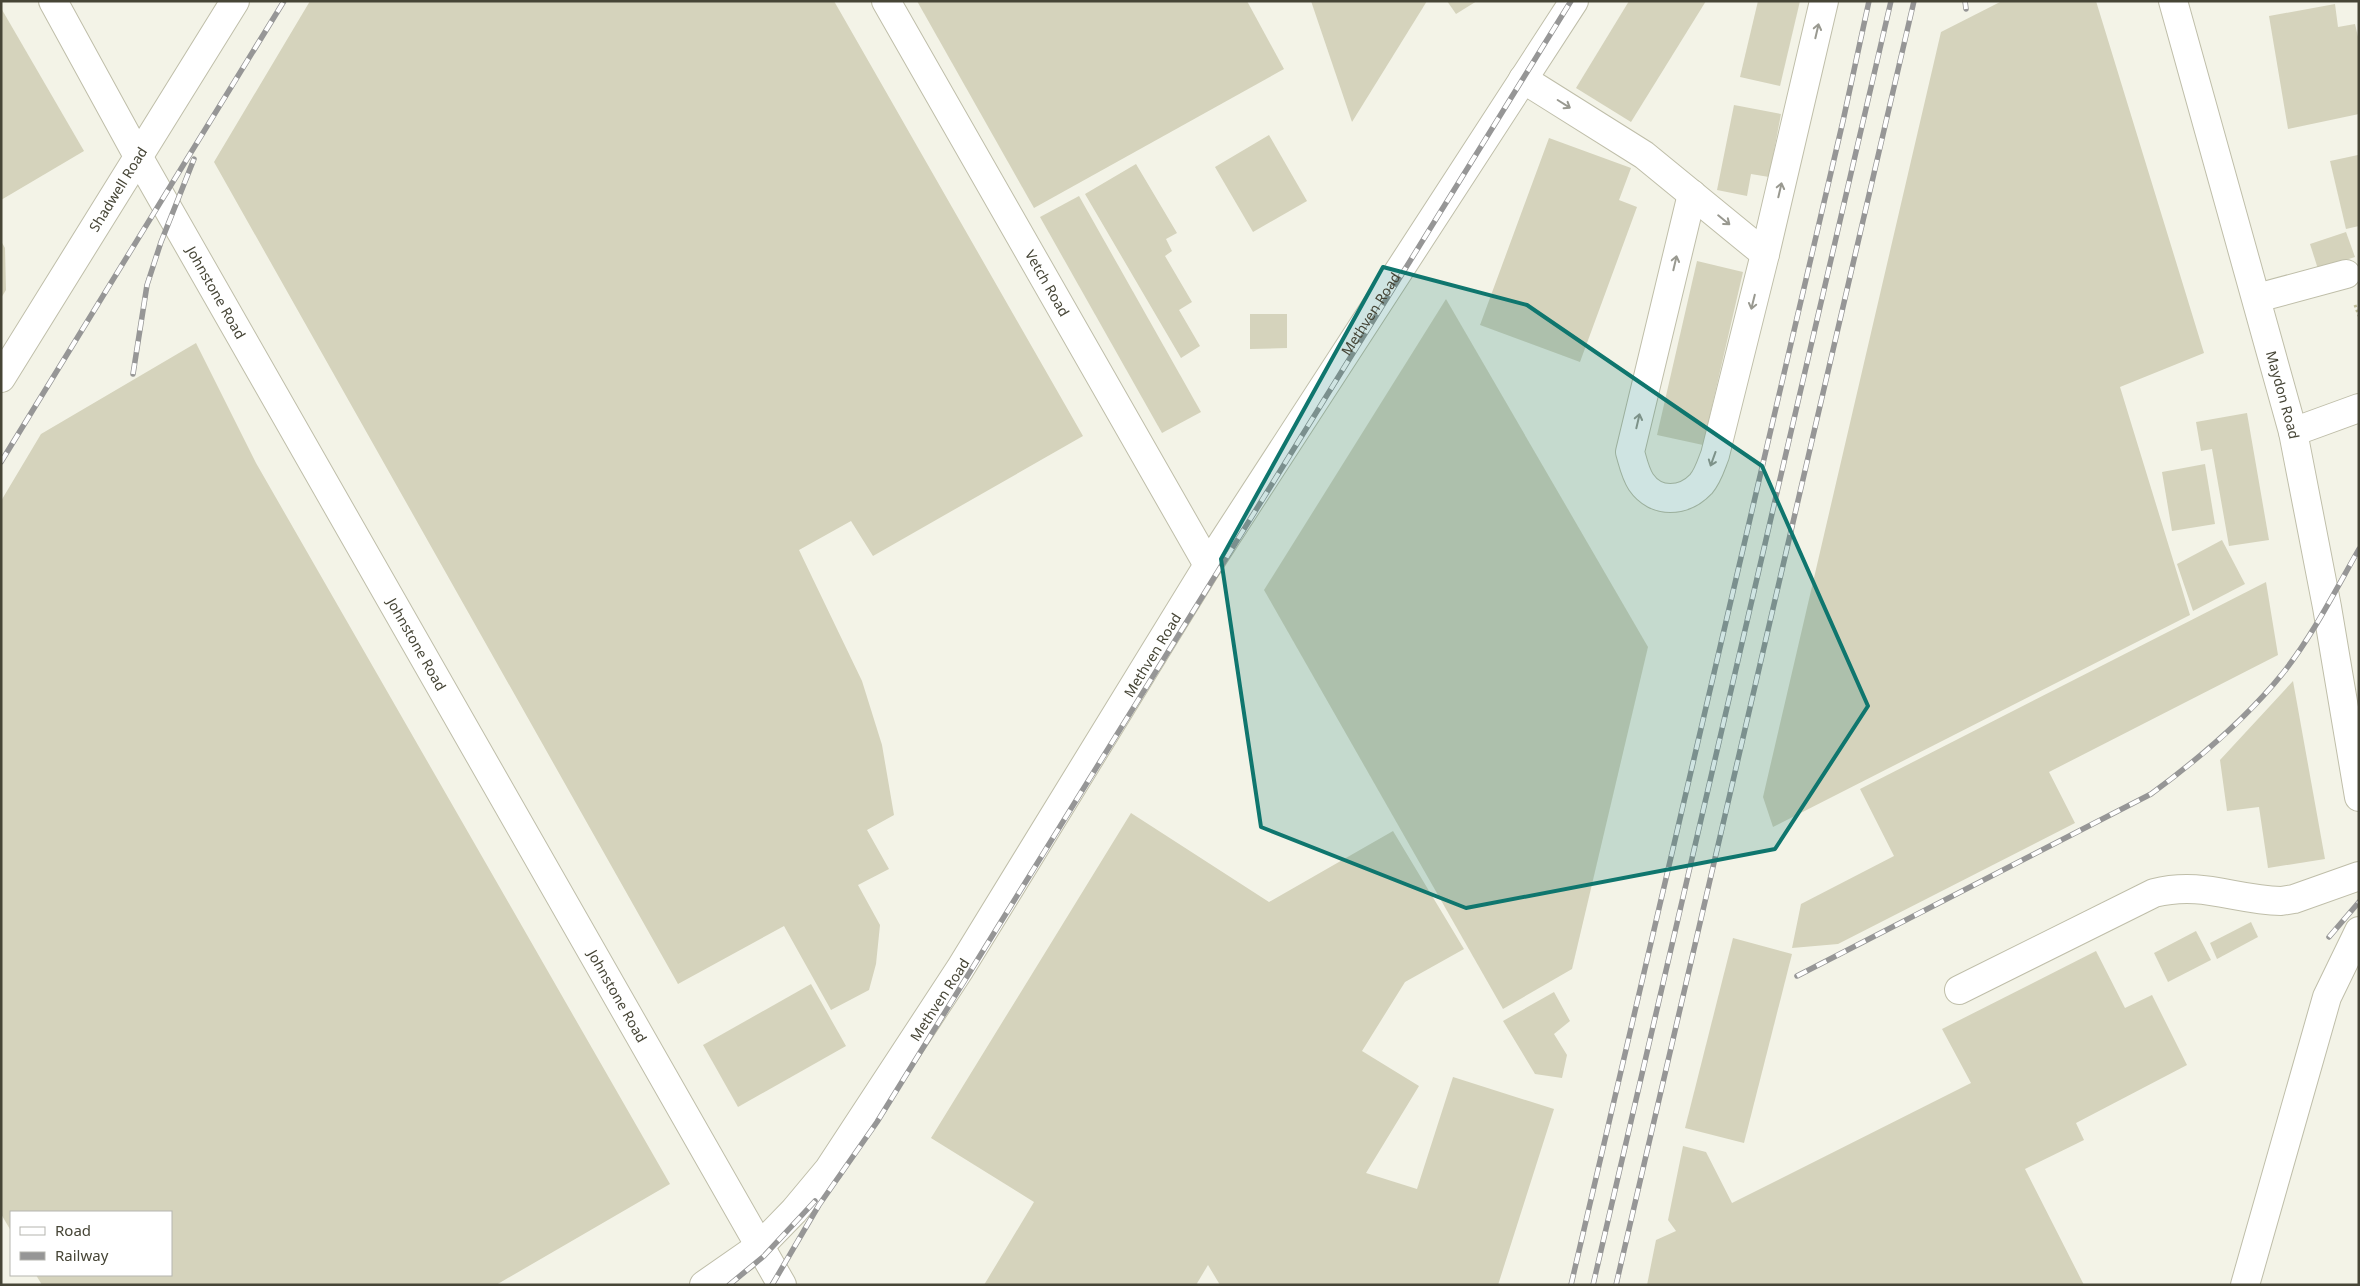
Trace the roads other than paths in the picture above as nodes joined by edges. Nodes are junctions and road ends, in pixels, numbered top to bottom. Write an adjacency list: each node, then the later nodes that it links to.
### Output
1 (53, 1): 8 (street, Johnstone Road)
2 (235, 1): 8 (street, Shadwell Road)
3 (886, 1): 16 (street, Vetch Road)
4 (1574, 1): 7 (street, Methven Road)
5 (1824, 1): 10 (street, one-way to 5)
6 (2173, 1): 12 (street, Maydon Road)
7 (1523, 79): 9 (street, one-way to 9); 16 (street, Methven Road)
8 (139, 158): 13 (street, Shadwell Road); 21 (street, Johnstone Road)
9 (1692, 194): 10 (street, one-way to 10); 10 (street, one-way to 9)
10 (1765, 254)
11 (2346, 274): 12 (street)
12 (2257, 298): 15 (street, Maydon Road)
13 (1, 378)
14 (2359, 408): 15 (street)
15 (2293, 432): 17 (street, Maydon Road)
16 (1208, 566): 21 (street, Methven Road)
17 (2359, 797)
18 (2359, 876): 20 (street)
19 (2359, 931): 24 (street)
20 (1959, 990)
21 (760, 1246): 22 (street, Methven Road); 23 (street, Johnstone Road)
22 (704, 1285)
23 (782, 1285)
24 (2245, 1285)

